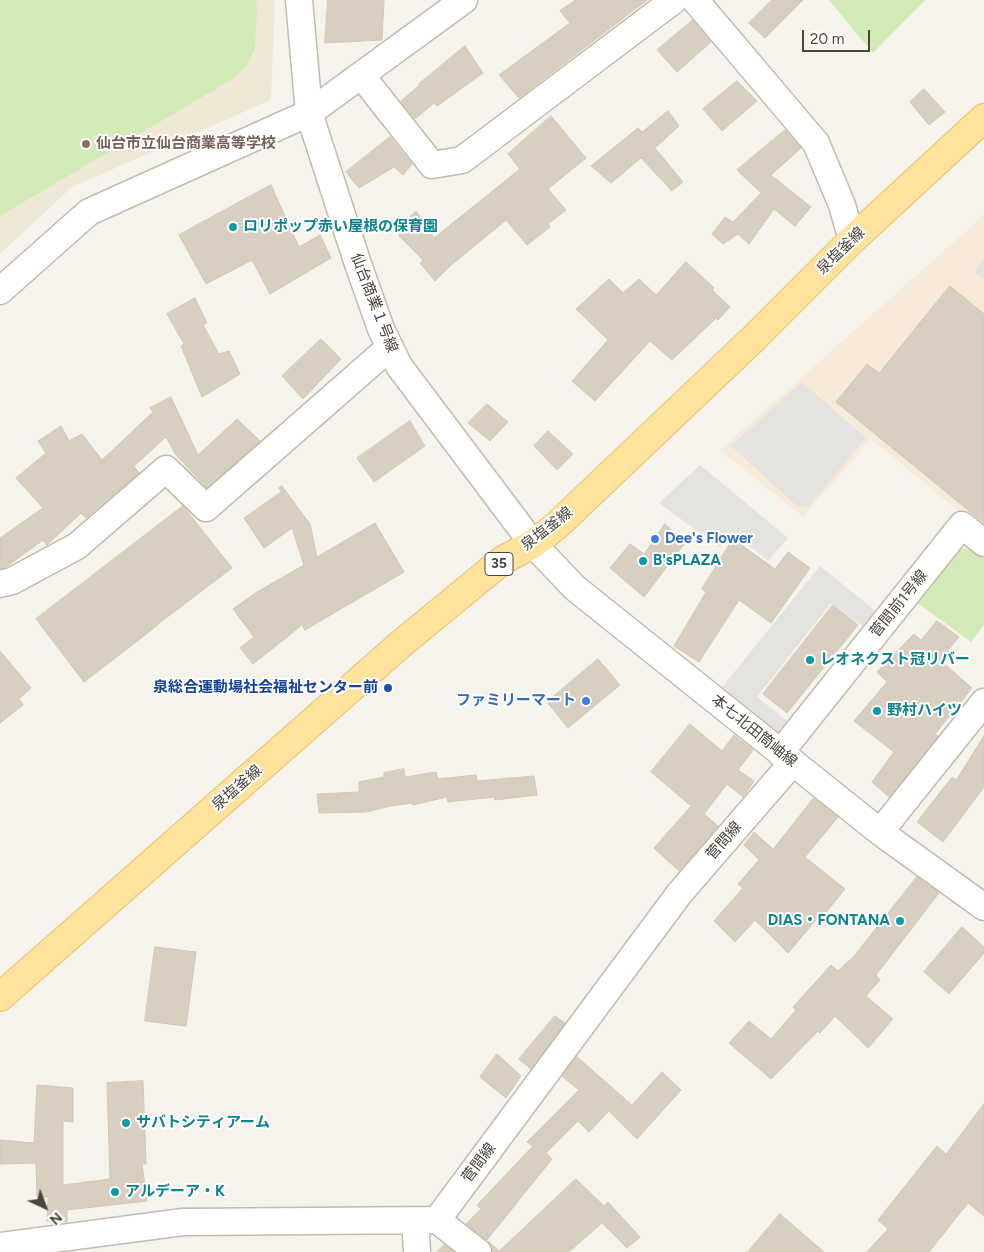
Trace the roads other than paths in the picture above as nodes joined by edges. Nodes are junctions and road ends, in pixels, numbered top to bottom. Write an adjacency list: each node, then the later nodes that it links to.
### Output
1 (299, 0): 6 (street, 仙台商業１号線)
2 (464, 0): 5 (street)
3 (674, 0): 5 (street)
4 (695, 0): 8 (street)
5 (361, 75): 6 (street)
6 (309, 113): 9 (street); 10 (street, 仙台商業１号線)
7 (984, 118): 8 (main road, 泉塩釜線 / 35)
8 (852, 240): 12 (main road, 泉塩釜線 / 35)
9 (0, 291)
10 (390, 347): 12 (street, 仙台商業１号線); 13 (street)
11 (984, 543): 15 (street, 菅間前1号線)
12 (533, 544): 15 (street, 本七北田筒岫線); 18 (main road, 泉塩釜線 / 35)
13 (0, 584)
14 (984, 702): 16 (street)
15 (787, 757): 16 (street, 本七北田筒岫線); 19 (street, 菅間線)
16 (880, 832): 17 (street, 本七北田筒岫線)
17 (984, 907)
18 (0, 997)
19 (426, 1221): 20 (street); 21 (street); 22 (street)
20 (0, 1246)
21 (417, 1252)
22 (478, 1252)

